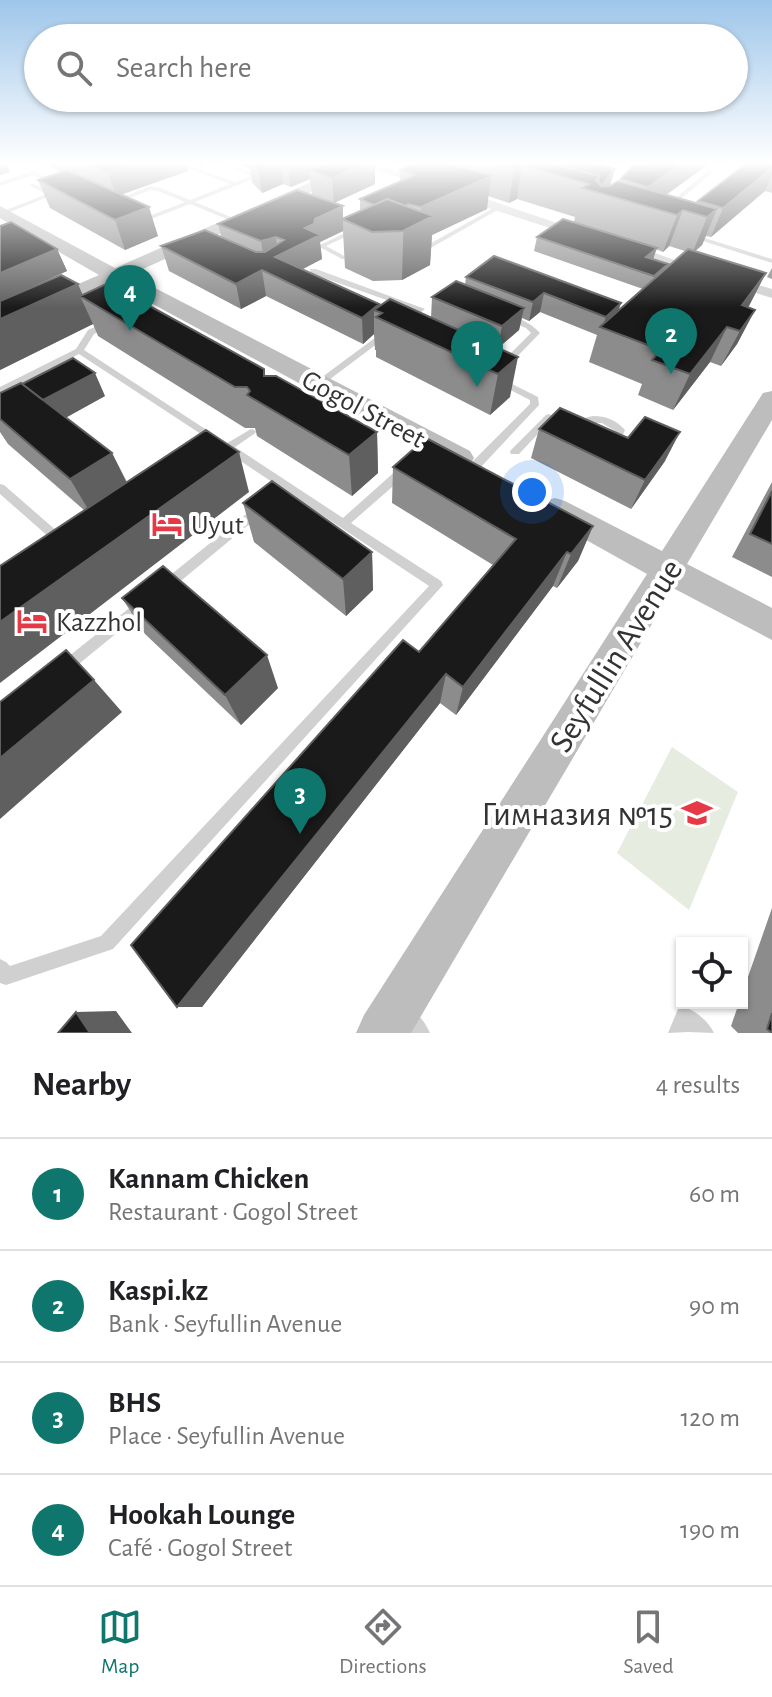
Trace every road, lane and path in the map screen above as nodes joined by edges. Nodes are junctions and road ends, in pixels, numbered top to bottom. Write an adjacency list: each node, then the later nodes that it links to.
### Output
1 (168, 211): 9 (lane)
2 (214, 211): 12 (lane)
3 (258, 211): 12 (main road)
4 (492, 211): 15 (lane)
5 (512, 211): 13 (street)
6 (663, 211): 8 (lane)
7 (2, 212): 19 (main road, Gogol Street)
8 (660, 214)
9 (134, 216)
10 (359, 216): 16 (lane)
11 (589, 219): 13 (street)
12 (236, 221): 19 (main road)
13 (572, 230): 20 (street)
14 (679, 232): 17 (lane)
15 (409, 243)
16 (344, 258)
17 (772, 261)
18 (313, 271): 23 (lane)
19 (114, 275): 24 (main road); 27 (main road, Gogol Street)
20 (772, 294)
21 (491, 312): 37 (lane)
22 (120, 317): 26 (lane)
23 (400, 324)
24 (0, 326)
25 (391, 331): 27 (lane)
26 (79, 351): 28 (lane); 33 (lane)
27 (318, 383): 30 (lane); 37 (main road, Gogol Street)
28 (0, 391)
29 (772, 399): 44 (main road, Seyfullin Avenue)
30 (289, 405)
31 (251, 432): 33 (lane)
32 (586, 434): 34 (lane)
33 (227, 448): 35 (lane); 39 (lane)
34 (515, 452)
35 (215, 456)
36 (412, 463): 42 (lane)
37 (475, 466): 38 (main road, Gogol Street)
38 (503, 481)
39 (288, 487): 42 (lane); 46 (lane)
40 (0, 488): 43 (lane)
41 (530, 495): 44 (main road)
42 (343, 524): 47 (lane)
43 (74, 553)
44 (668, 569): 45 (main road); 48 (main road, Seyfullin Avenue)
45 (772, 625)
46 (48, 681)
47 (0, 968)
48 (400, 1024)
49 (678, 1033): 50 (lane)
50 (704, 1033)

